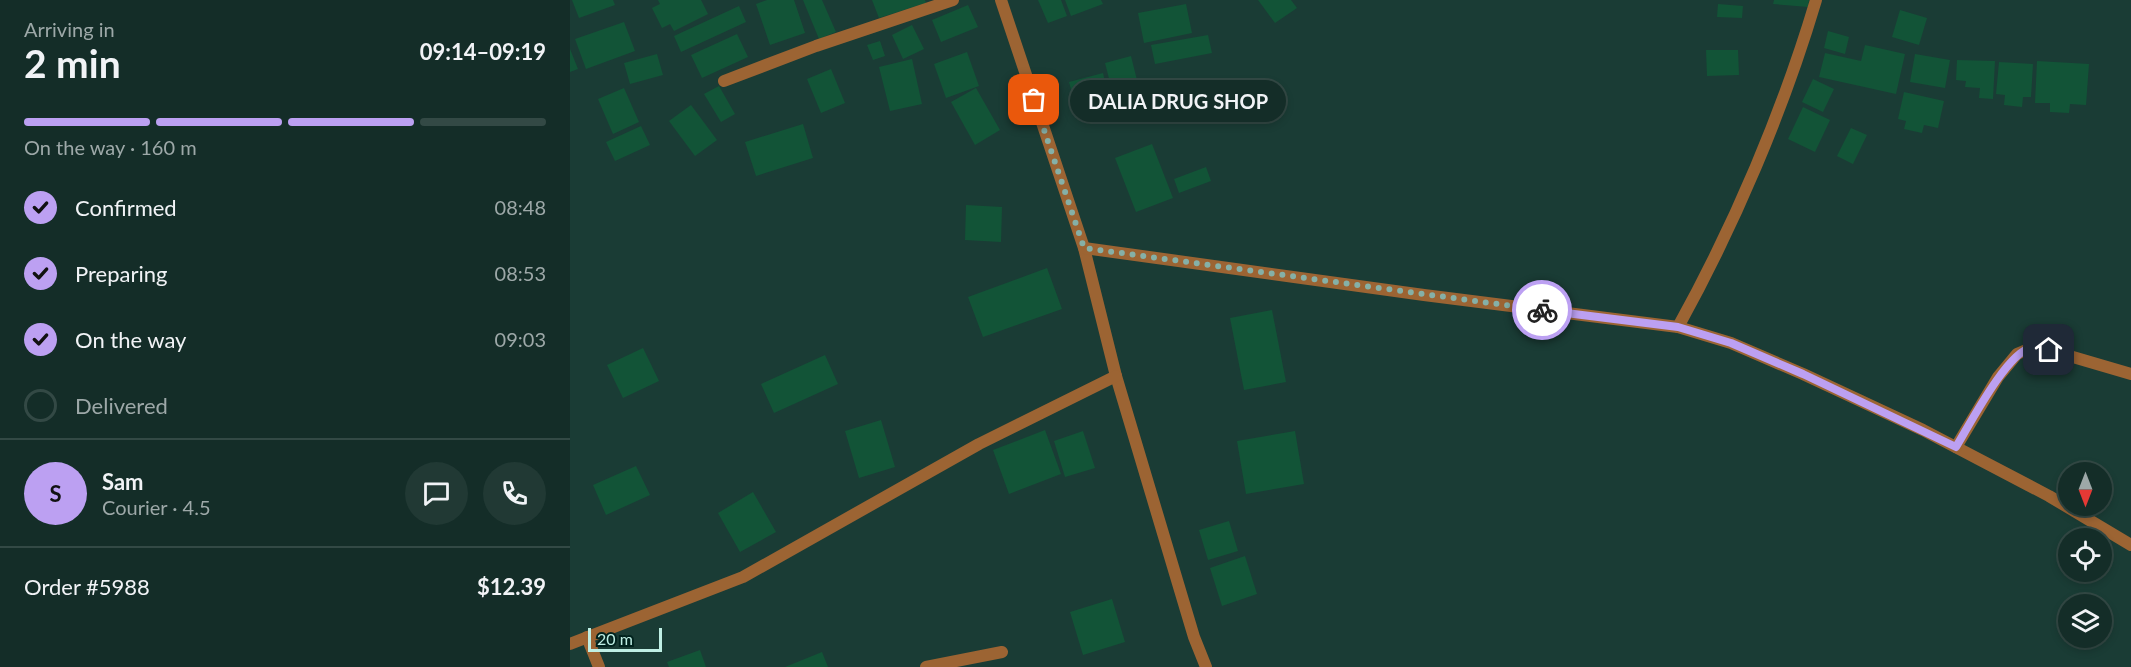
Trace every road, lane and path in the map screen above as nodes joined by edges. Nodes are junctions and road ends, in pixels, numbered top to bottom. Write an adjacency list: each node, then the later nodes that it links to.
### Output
1 (953, 0): 4 (street)
2 (1001, 0): 5 (street)
3 (1816, 0): 6 (street)
4 (724, 81)
5 (1084, 248): 6 (street); 8 (street)
6 (1678, 327): 9 (street)
7 (2131, 374): 9 (street)
8 (1116, 376): 11 (street); 17 (street)
9 (1956, 447): 10 (street)
10 (2131, 545)
11 (587, 638): 12 (street); 15 (street)
12 (570, 644)
13 (1002, 652): 14 (street)
14 (950, 665): 16 (street)
15 (599, 667)
16 (926, 667)
17 (1206, 667)

